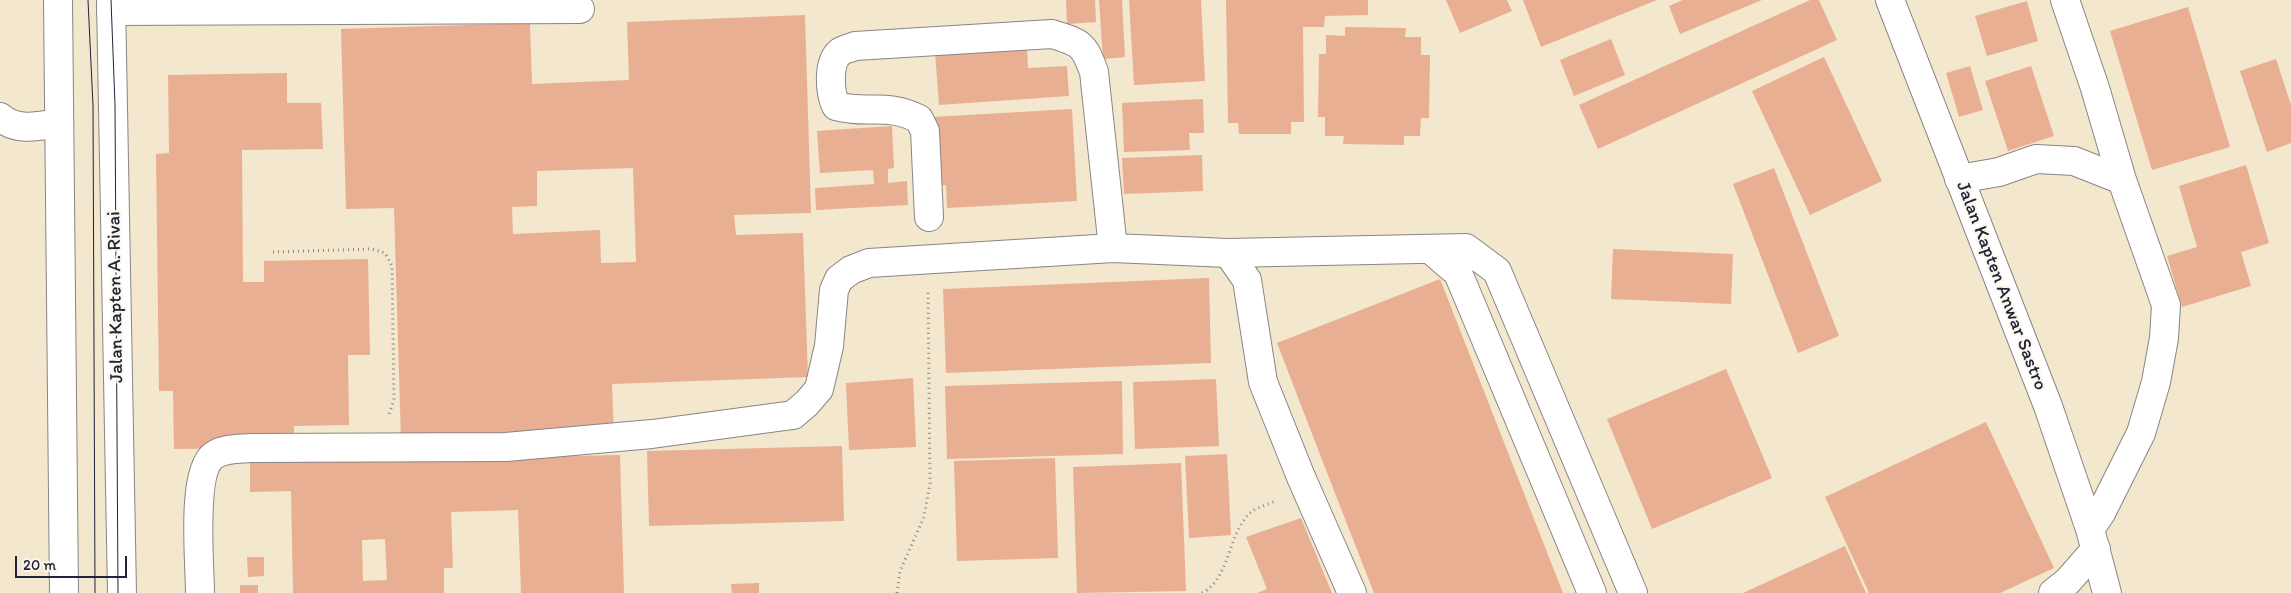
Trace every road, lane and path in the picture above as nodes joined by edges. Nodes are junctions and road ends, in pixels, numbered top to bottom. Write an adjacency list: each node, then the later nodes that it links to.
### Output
1 (58, 0): 7 (main road)
2 (1890, 0): 8 (main road, Jalan Kapten Anwar Sastro)
3 (2065, 0): 9 (main road)
4 (111, 6): 5 (main road); 21 (main road, Jalan Kapten A. Rivai)
5 (580, 9)
6 (0, 117): 7 (main road)
7 (59, 123): 20 (main road)
8 (1959, 179): 9 (main road); 18 (main road, Jalan Kapten Anwar Sastro)
9 (2122, 180): 18 (main road)
10 (929, 217): 11 (main road)
11 (1113, 248): 14 (main road); 15 (main road)
12 (1430, 249): 14 (main road); 26 (main road); 27 (main road)
13 (273, 252): 16 (path)
14 (1228, 253): 25 (main road)
15 (928, 260): 22 (main road); 23 (path)
16 (389, 416)
17 (1278, 500): 24 (path)
18 (2093, 539): 19 (main road, Jalan Kapten Anwar Sastro); 28 (main road)
19 (2105, 584): 29 (main road, Jalan Kapten Anwar Sastro)
20 (64, 593)
21 (122, 593)
22 (200, 593)
23 (898, 593)
24 (1202, 593)
25 (1352, 593)
26 (1592, 593)
27 (1633, 593)
28 (2053, 593)
29 (2125, 593)

